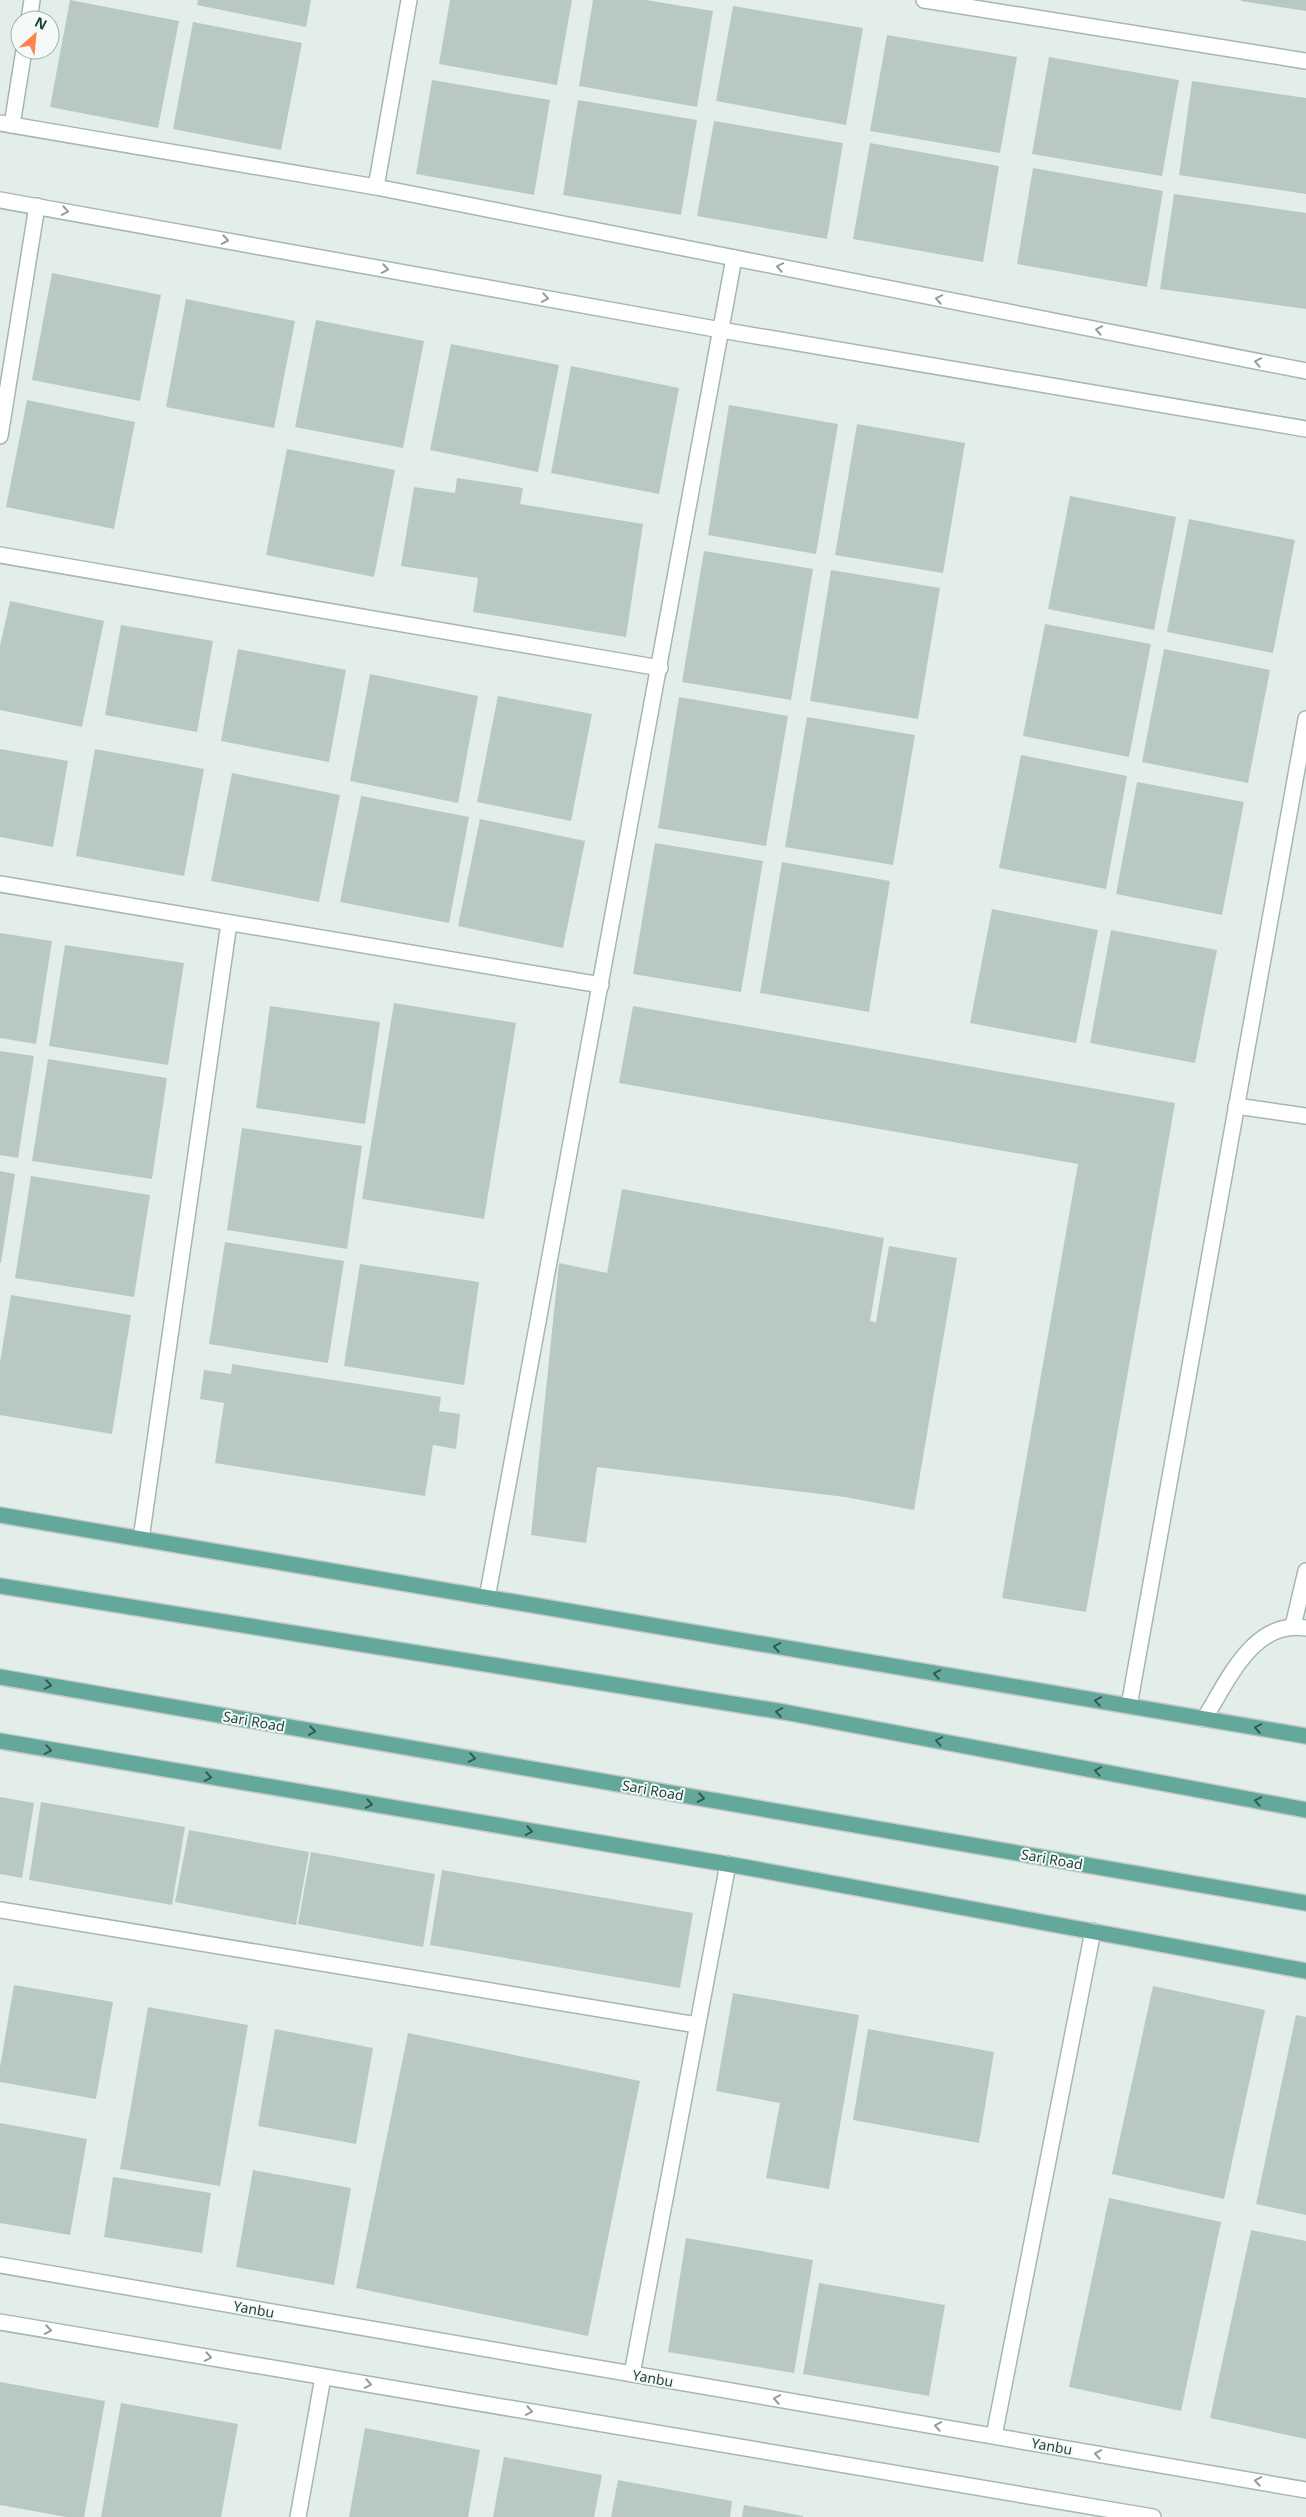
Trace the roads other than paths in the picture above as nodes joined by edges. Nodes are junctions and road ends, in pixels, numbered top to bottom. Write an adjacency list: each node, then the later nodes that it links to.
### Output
1 (409, 0): 6 (street)
2 (924, 0): 4 (street)
3 (22, 60): 5 (street)
4 (1306, 61)
5 (6, 124): 6 (street)
6 (376, 187): 9 (street)
7 (0, 200): 8 (street)
8 (37, 206): 10 (street, one-way to 10); 13 (street)
9 (734, 258): 10 (street); 11 (street, one-way to 9)
10 (721, 330): 12 (street); 15 (street)
11 (1306, 371)
12 (1306, 430)
13 (0, 436)
14 (0, 555): 15 (street)
15 (660, 668): 20 (street)
16 (1306, 718): 17 (street)
17 (1301, 772): 21 (street)
18 (0, 884): 19 (street)
19 (229, 923): 20 (street); 24 (street)
20 (601, 985): 27 (street)
21 (1236, 1106): 22 (street); 30 (street)
22 (1306, 1116)
23 (0, 1515): 24 (main road)
24 (140, 1539): 27 (main road)
25 (1306, 1571): 28 (street)
26 (0, 1586): 34 (main road, one-way to 26)
27 (487, 1598): 30 (main road, one-way to 27)
28 (1300, 1627): 31 (street)
29 (0, 1676): 36 (main road, Sari Road, one-way to 36)
30 (1129, 1706): 31 (main road)
31 (1204, 1719): 32 (main road, one-way to 31)
32 (1306, 1736)
33 (0, 1742): 35 (main road, one-way to 35)
34 (1306, 1810)
35 (728, 1864): 38 (main road); 40 (street)
36 (1306, 1903)
37 (0, 1910): 40 (street)
38 (1093, 1931): 39 (main road); 45 (street)
39 (1306, 1971)
40 (697, 2025): 43 (street)
41 (0, 2265): 43 (street, Yanbu)
42 (0, 2322): 44 (street, one-way to 44)
43 (632, 2374): 45 (street, Yanbu, one-way to 43)
44 (323, 2377): 47 (street); 48 (street, one-way to 48)
45 (994, 2436): 46 (street, Yanbu, one-way to 45)
46 (1306, 2490)
47 (298, 2517)
48 (1153, 2517)

